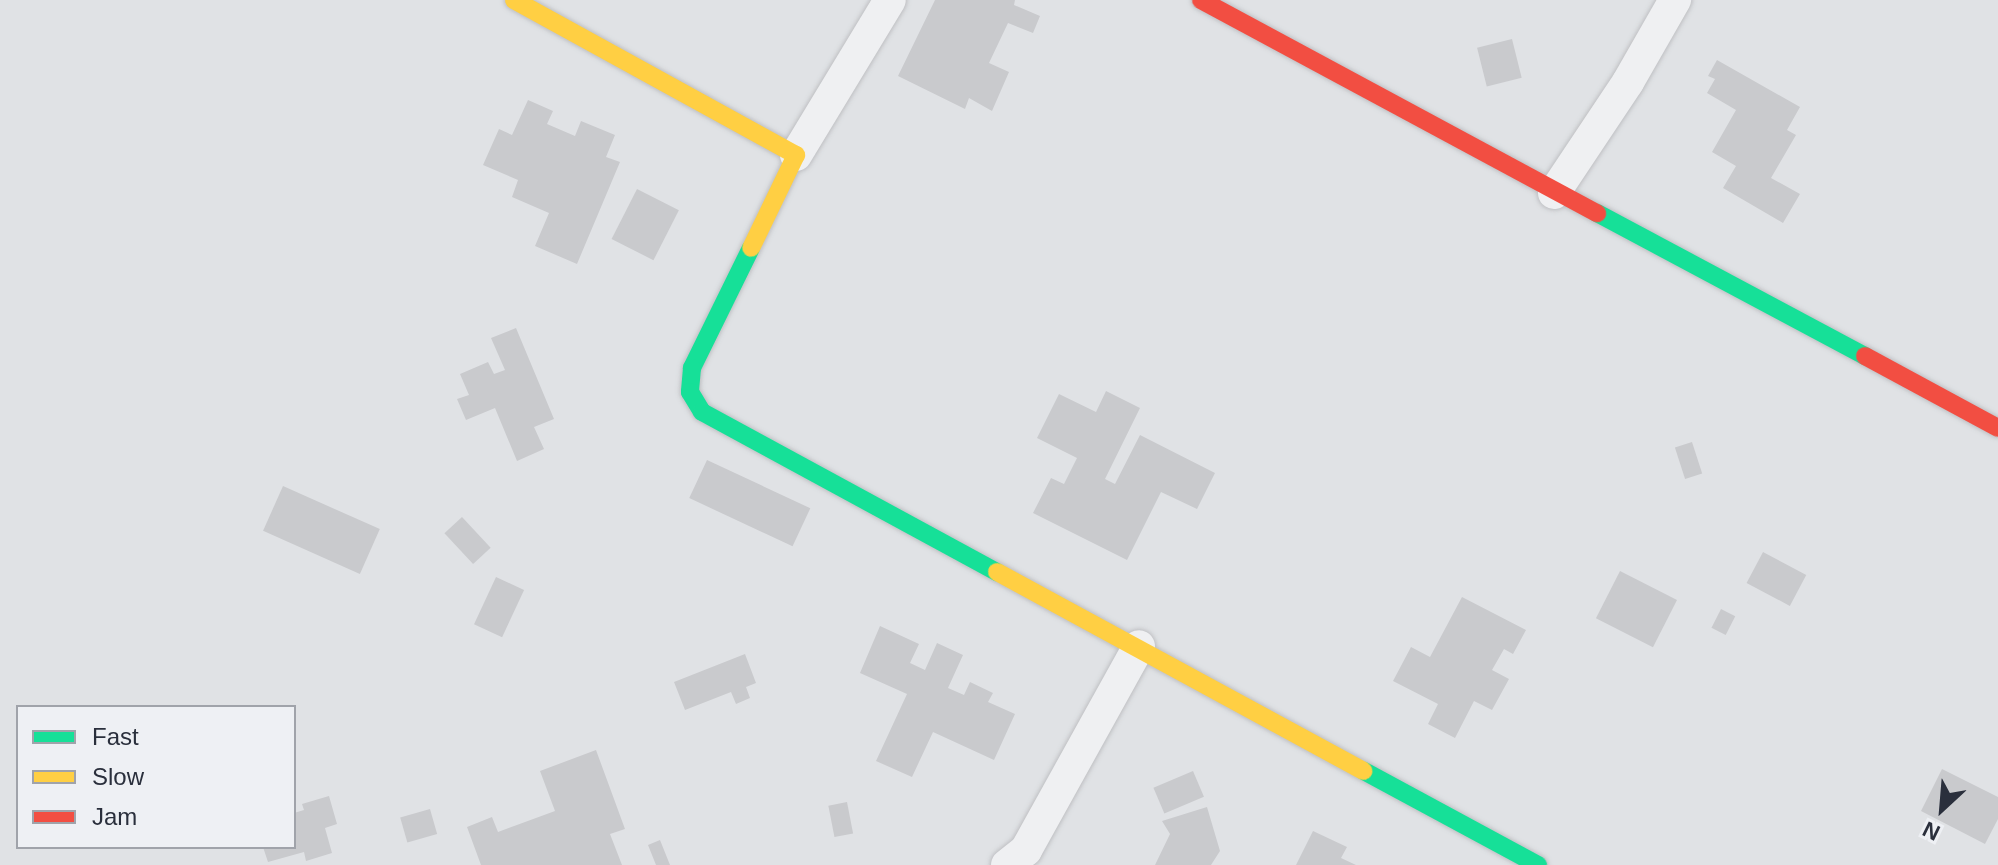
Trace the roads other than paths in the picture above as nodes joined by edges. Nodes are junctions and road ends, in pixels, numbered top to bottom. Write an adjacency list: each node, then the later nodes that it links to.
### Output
1 (514, 0): 5 (street)
2 (890, 0): 5 (street)
3 (1201, 0): 6 (street)
4 (1675, 0): 6 (street)
5 (796, 155): 8 (street)
6 (1554, 193): 7 (street)
7 (1998, 428)
8 (1139, 646): 9 (street); 10 (street)
9 (1007, 865)
10 (1538, 865)

